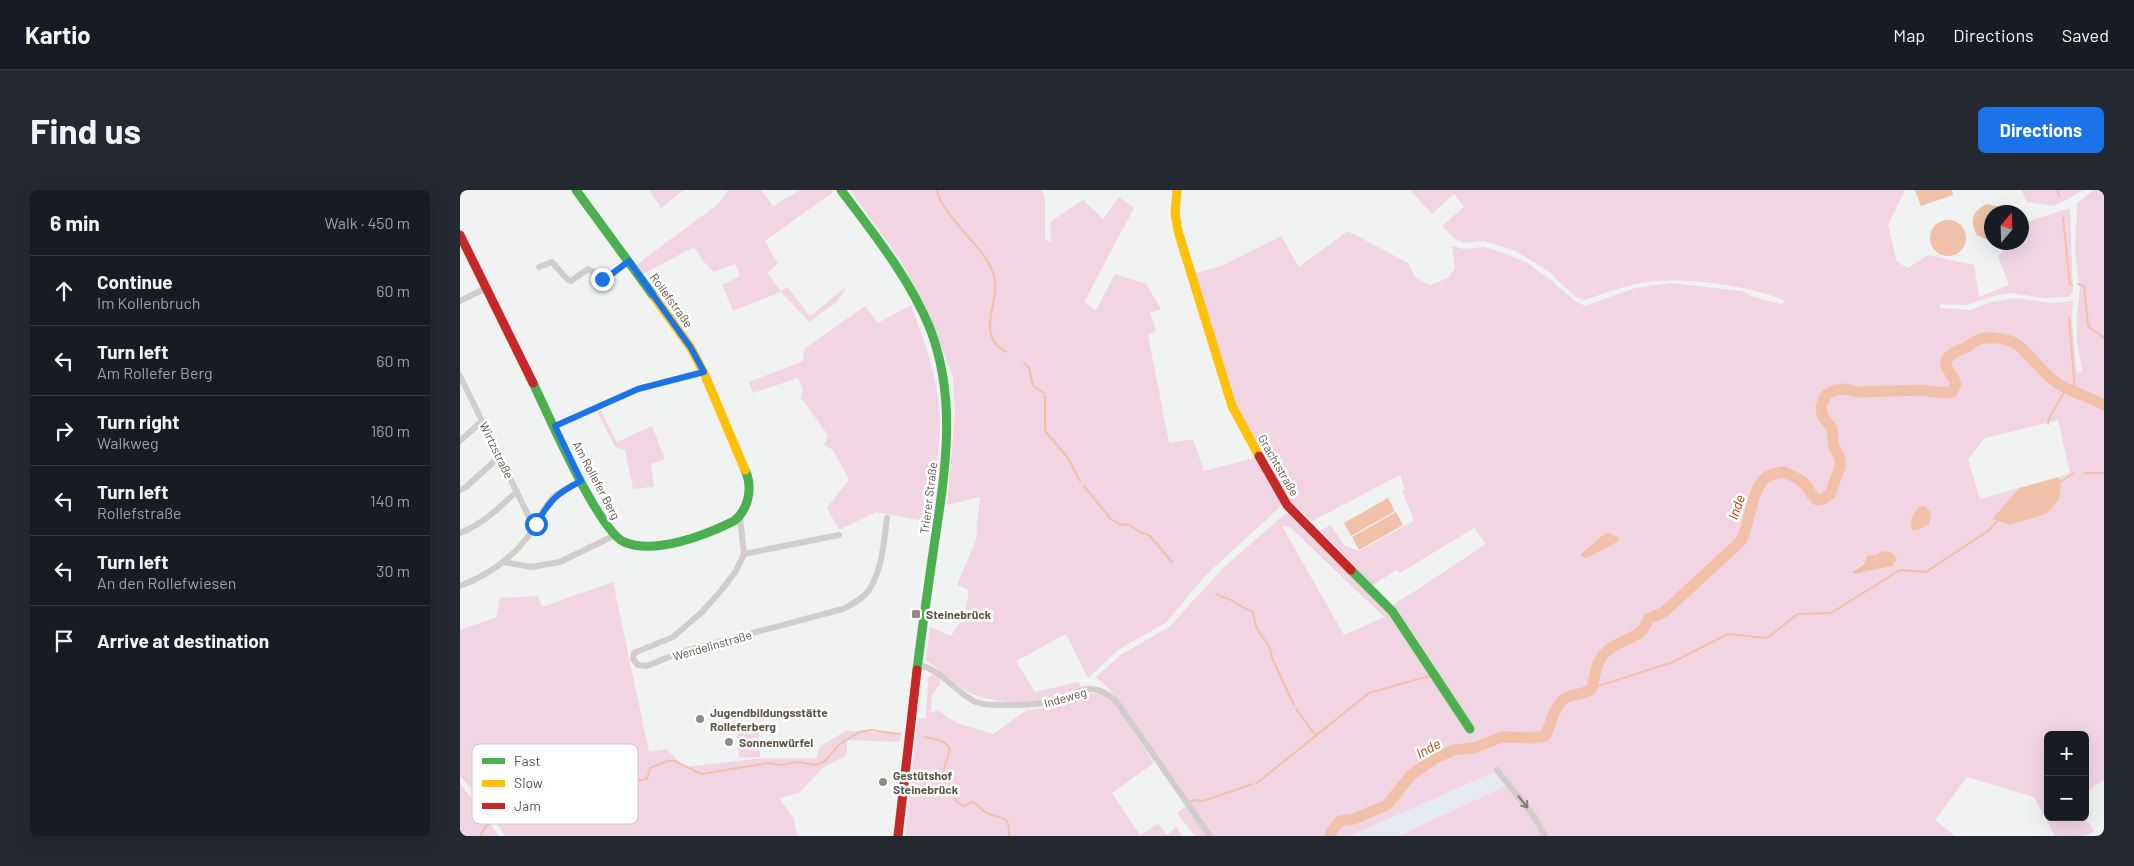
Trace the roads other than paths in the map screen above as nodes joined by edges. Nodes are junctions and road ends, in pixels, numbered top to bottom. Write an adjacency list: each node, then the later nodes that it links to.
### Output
1 (576, 190): 5 (street, Rollefstraße)
2 (841, 190): 28 (street, Trierer Straße)
3 (1177, 190): 29 (street, Grachtstraße)
4 (460, 235): 7 (street, Am Rollefer Berg)
5 (629, 261): 6 (street); 9 (street, Rollefstraße)
6 (539, 267)
7 (486, 288): 8 (street); 13 (street, Am Rollefer Berg)
8 (460, 302)
9 (704, 372): 13 (street); 19 (street, Rollefstraße)
10 (460, 376): 11 (street, Wirtzstraße)
11 (463, 389): 12 (street, Wirtzstraße)
12 (482, 421): 14 (street); 15 (street, Wirtzstraße)
13 (555, 426): 16 (street, Am Rollefer Berg)
14 (460, 441)
15 (500, 456): 17 (street); 18 (street, Wirtzstraße)
16 (581, 481): 21 (street); 24 (street, Am Rollefer Berg)
17 (460, 490)
18 (517, 491): 21 (street, Wirtzstraße); 22 (street)
19 (740, 518): 24 (street, Am Rollefer Berg); 25 (street)
20 (887, 518): 25 (street, Wendelinstraße)
21 (536, 524): 26 (street)
22 (460, 533)
23 (839, 535): 25 (street)
24 (613, 536): 26 (street)
25 (744, 554)
26 (504, 562): 27 (street)
27 (460, 586)
28 (918, 665): 31 (street, Trierer Straße); 32 (street, Indeweg)
29 (1470, 729)
30 (1497, 770): 33 (street, one-way to 33)
31 (898, 836)
32 (1210, 836)
33 (1545, 836)

